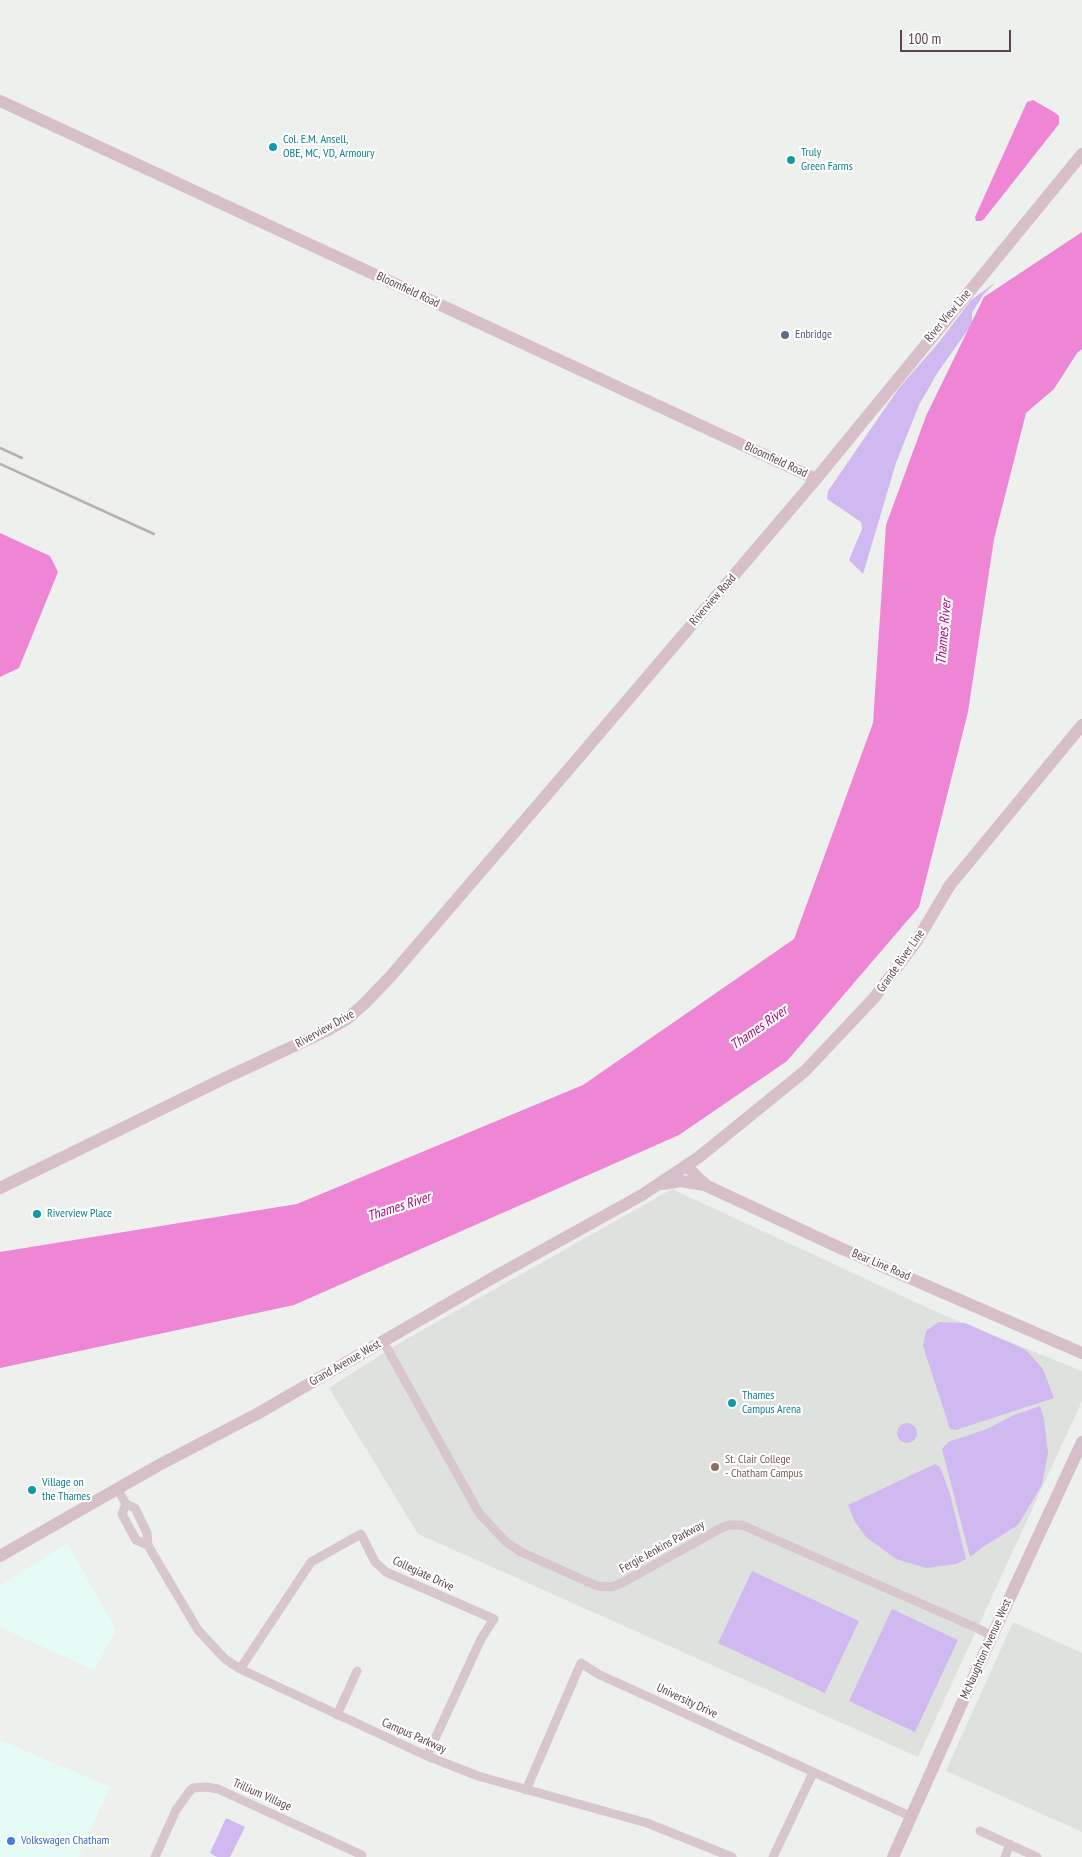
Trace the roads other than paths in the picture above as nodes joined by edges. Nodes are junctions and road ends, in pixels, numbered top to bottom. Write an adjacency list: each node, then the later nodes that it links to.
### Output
1 (0, 100): 3 (main road, Bloomfield Road)
2 (1082, 154): 3 (main road, River View Line)
3 (816, 479): 4 (main road, Riverview Road)
4 (610, 720): 8 (main road, Riverview Drive)
5 (1082, 725): 6 (main road, Grande River Line)
6 (687, 1166): 7 (main road, Bear Line Road); 9 (main road, Grand Avenue West)
7 (707, 1186): 9 (main road); 11 (main road, Bear Line Road)
8 (0, 1188)
9 (651, 1190): 10 (main road, Grand Avenue West)
10 (383, 1341): 13 (main road, Grand Avenue West); 17 (street, Fergie Jenkins Parkway)
11 (1082, 1353)
12 (1082, 1442): 17 (main road, McNaughton Avenue West)
13 (118, 1490): 14 (street, Campus Parkway); 16 (main road, Grand Avenue West)
14 (126, 1504): 15 (street, Campus Parkway); 15 (street, Campus Parkway)
15 (148, 1545): 18 (street, Campus Parkway)
16 (0, 1556)
17 (992, 1636): 24 (main road, McNaughton Avenue West)
18 (240, 1669): 20 (street, Campus Parkway); 21 (street, Collegiate Drive)
19 (357, 1671): 20 (street)
20 (337, 1715): 21 (street, Campus Parkway)
21 (427, 1756): 23 (street, Campus Parkway)
22 (814, 1773): 23 (street, University Drive); 24 (street, University Drive); 30 (street)
23 (526, 1790): 29 (street, Campus Parkway)
24 (910, 1816): 31 (main road, McNaughton Avenue West)
25 (980, 1831): 26 (street)
26 (1010, 1844): 32 (street); 33 (street)
27 (362, 1854): 28 (street, Trillium Village)
28 (155, 1857)
29 (732, 1857)
30 (774, 1857)
31 (892, 1857)
32 (1005, 1857)
33 (1037, 1857)

